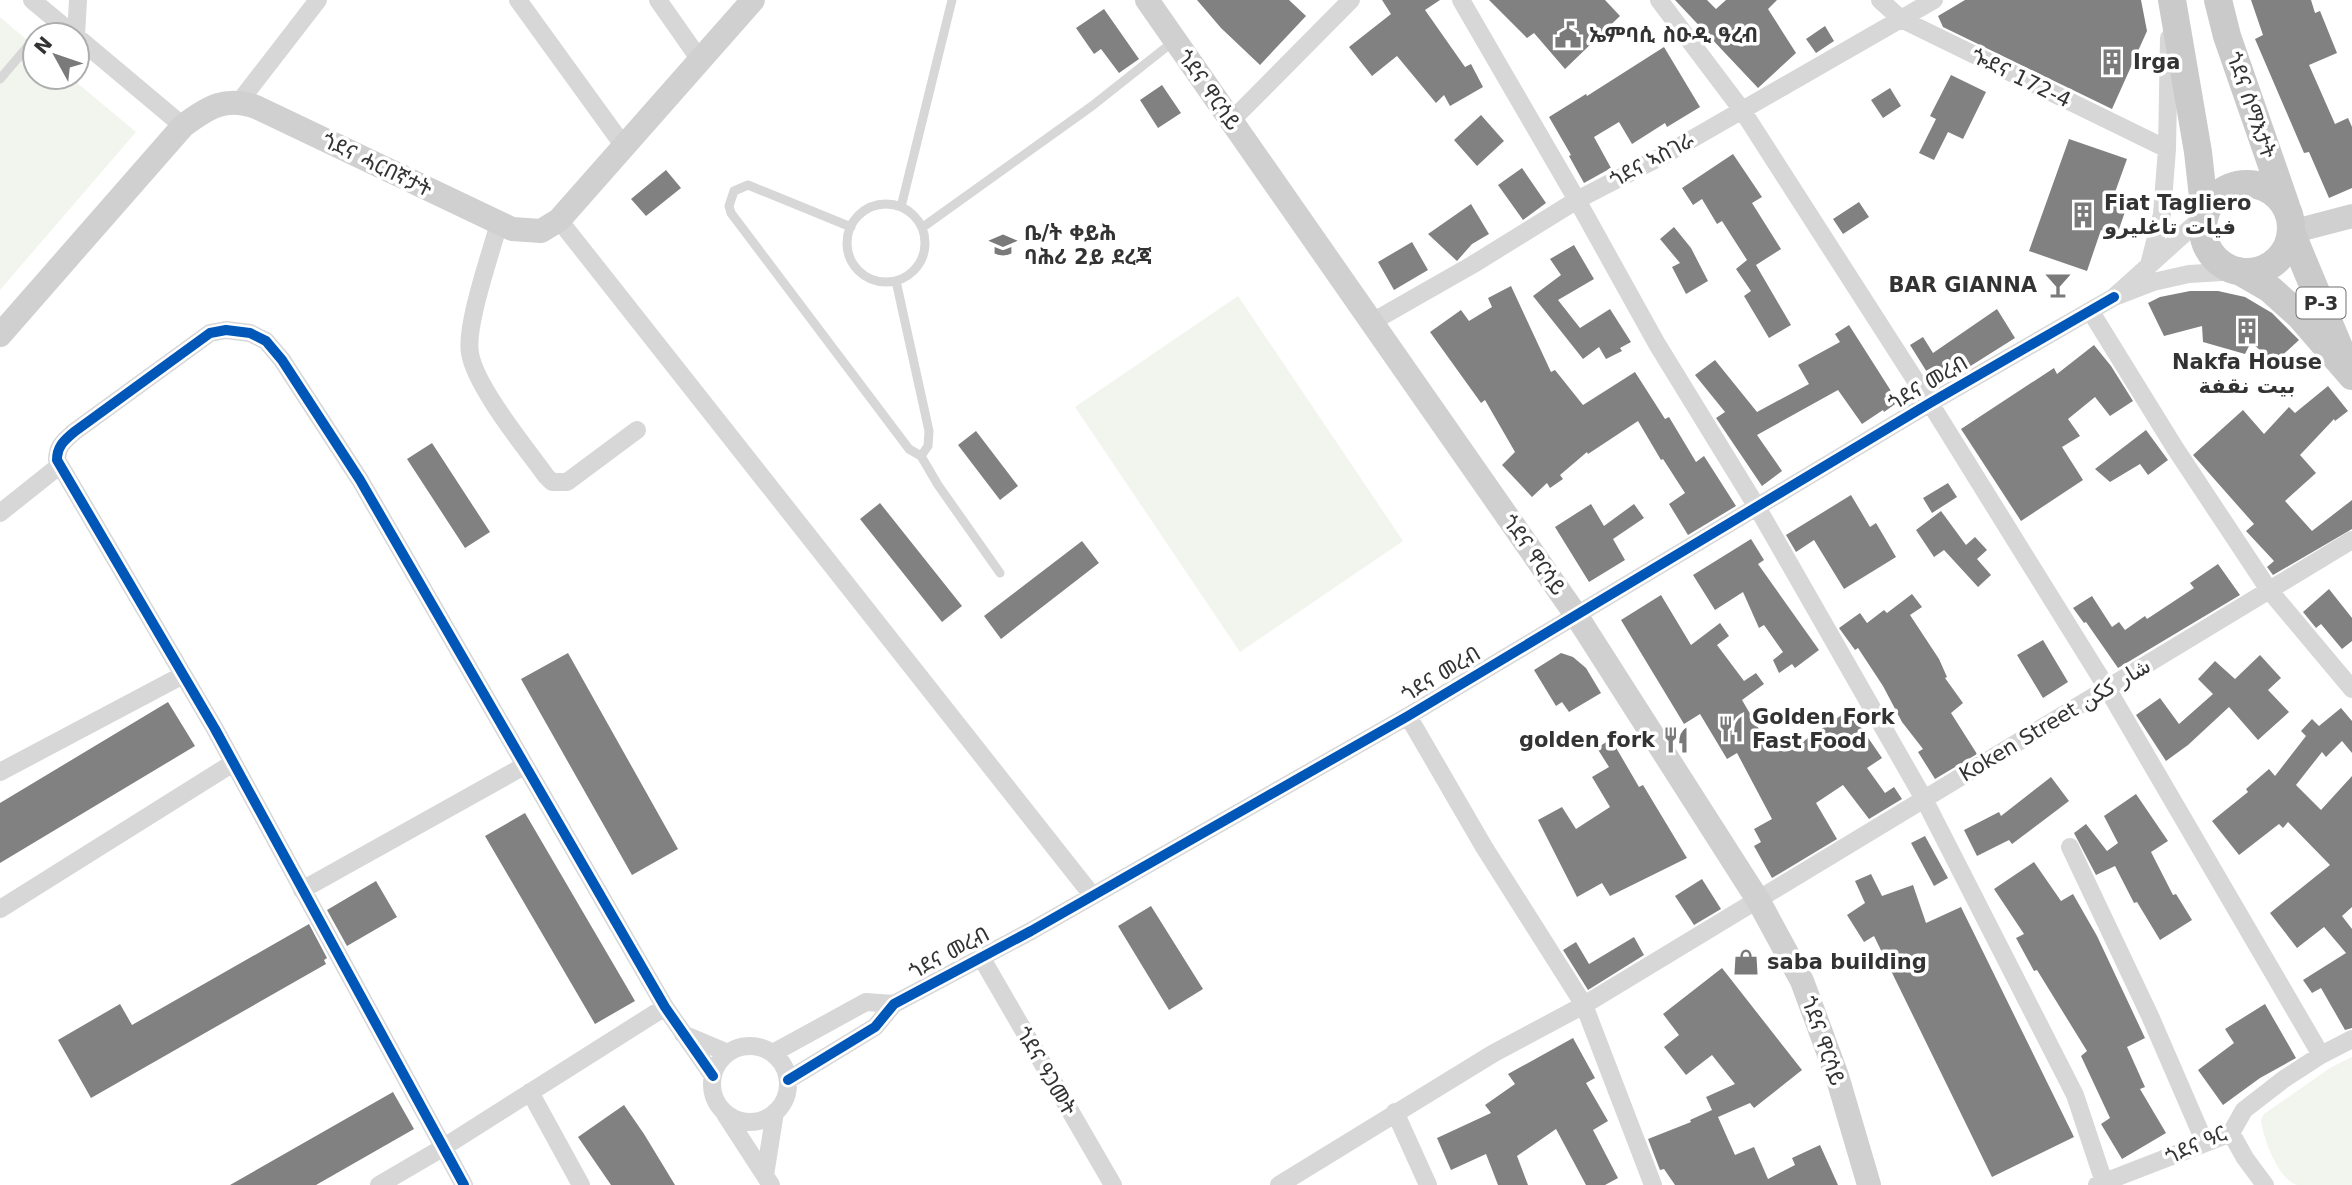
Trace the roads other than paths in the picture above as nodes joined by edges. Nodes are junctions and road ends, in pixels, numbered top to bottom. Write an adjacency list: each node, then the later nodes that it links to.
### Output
1 (32, 0): 17 (street)
2 (78, 0): 18 (street)
3 (318, 0): 24 (street)
4 (518, 0): 28 (street)
5 (658, 0): 22 (street)
6 (753, 0): 22 (main road)
7 (952, 0): 31 (lane)
8 (1147, 0): 19 (main road, ጎደና ዋርሳይ)
9 (1351, 0): 26 (street)
10 (1461, 0): 30 (street)
11 (1659, 0): 25 (street)
12 (1880, 0): 16 (street, ጐደና 172-4)
13 (1934, 0): 16 (street, ጎደና ኣስገራ)
14 (2171, 0): 29 (street); 32 (main road)
15 (2218, 0): 35 (main road, ጎደና ሰማእታት)
16 (1901, 19): 25 (street, ጎደና ኣስገራ); 29 (street, ጐደና 172-4)
17 (58, 21)
18 (77, 21)
19 (1175, 40): 26 (main road, ጎደና ዋርሳይ); 38 (lane)
20 (91, 49): 27 (street)
21 (21, 54): 23 (lane)
22 (699, 60): 28 (main road)
23 (0, 79)
24 (240, 101): 27 (main road); 36 (main road, ጎደና ሓርበኛታት)
25 (1742, 110): 30 (street, ጎደና ኣስገራ); 47 (street)
26 (1231, 121): 44 (main road, ጎደና ዋርሳይ)
27 (183, 126): 45 (main road)
28 (623, 145): 34 (main road)
29 (2166, 149): 39 (street)
30 (1577, 200): 44 (street, ጎደና ኣስገራ); 51 (street)
31 (901, 208): 37 (lane); 38 (lane)
32 (2205, 215): 35 (main road); 39 (street); 40 (main road)
33 (2352, 216): 35 (main road)
34 (559, 220): 36 (main road, ጎደና ሓርበኛታት); 67 (street)
35 (2289, 220): 40 (main road); 46 (main road, P-3)
36 (499, 223): 48 (street)
37 (851, 227): 41 (lane); 49 (lane)
38 (923, 228): 41 (lane)
39 (2149, 265): 42 (street)
40 (2239, 271): 42 (street); 46 (main road, P-3)
41 (896, 281): 49 (lane)
42 (2114, 297): 43 (street, ጎደና መረብ)
43 (2091, 312): 47 (street, ጎደና መረብ); 55 (street)
44 (1372, 322): 56 (main road, ጎደና ዋርሳይ)
45 (0, 335)
46 (2351, 375)
47 (1930, 402): 51 (street, ጎደና መረብ); 58 (street)
48 (637, 429)
49 (921, 456): 54 (lane)
50 (59, 466): 52 (street); 57 (street); 62 (street)
51 (1757, 507): 56 (street, ጎደና መረብ); 64 (street)
52 (0, 513)
53 (2352, 540): 55 (street, Koken Street شار ككن)
54 (1000, 573)
55 (2269, 590): 58 (street, Koken Street شار ككن); 59 (street)
56 (1576, 615): 60 (street, ጎደና መረብ); 68 (main road, ጎደና ዋርሳይ)
57 (183, 674): 61 (street); 63 (street)
58 (2107, 688): 64 (street, Koken Street شار ككن); 80 (street)
59 (2352, 689)
60 (1408, 716): 67 (street, ጎደና መረብ); 72 (street)
61 (233, 763): 66 (street); 69 (street)
62 (524, 766): 66 (street); 73 (street)
63 (0, 772)
64 (1924, 799): 68 (street, Koken Street شار ككن); 91 (street)
65 (2070, 848): 88 (street)
66 (302, 890): 89 (street)
67 (1091, 895): 70 (street, ጎደና መረብ)
68 (1758, 900): 72 (street, Koken Street شار ككن); 99 (main road, ጎደና ዋርሳይ)
69 (0, 909)
70 (981, 957): 71 (street, ጎደና መረብ); 95 (street, ጎደና ዓጋመት)
71 (894, 1004): 74 (street, ጎደና መረብ); 79 (street, ጎደና መረብ)
72 (1584, 1005): 86 (street, Koken Street شار ككن); 98 (street)
73 (665, 1007): 75 (street); 83 (street)
74 (817, 1029): 78 (street, ጎደና መረብ); 79 (street)
75 (683, 1034): 77 (street); 81 (street)
76 (2352, 1039): 80 (street, ጎደና ዓር)
77 (728, 1053): 78 (street); 81 (street)
78 (773, 1053): 82 (street)
79 (831, 1054): 82 (street, ጎደና መረብ)
80 (2321, 1055): 87 (street, ጎደና ዓር)
81 (713, 1076): 84 (street)
82 (788, 1080): 85 (street)
83 (530, 1092): 89 (street); 94 (street)
84 (719, 1105): 85 (street); 90 (street)
85 (775, 1112): 90 (street)
86 (1395, 1112): 96 (street, Koken Street شار ككن); 97 (street)
87 (2231, 1133): 88 (street, ጎደና ዓር); 100 (street)
88 (2205, 1143): 91 (street, ጎደና ዓር)
89 (444, 1147): 92 (street); 93 (street)
90 (768, 1180)
91 (2102, 1184)
92 (379, 1185)
93 (464, 1185)
94 (581, 1185)
95 (1112, 1185)
96 (1279, 1185)
97 (1428, 1185)
98 (1653, 1185)
99 (1869, 1185)
100 (2265, 1185)

